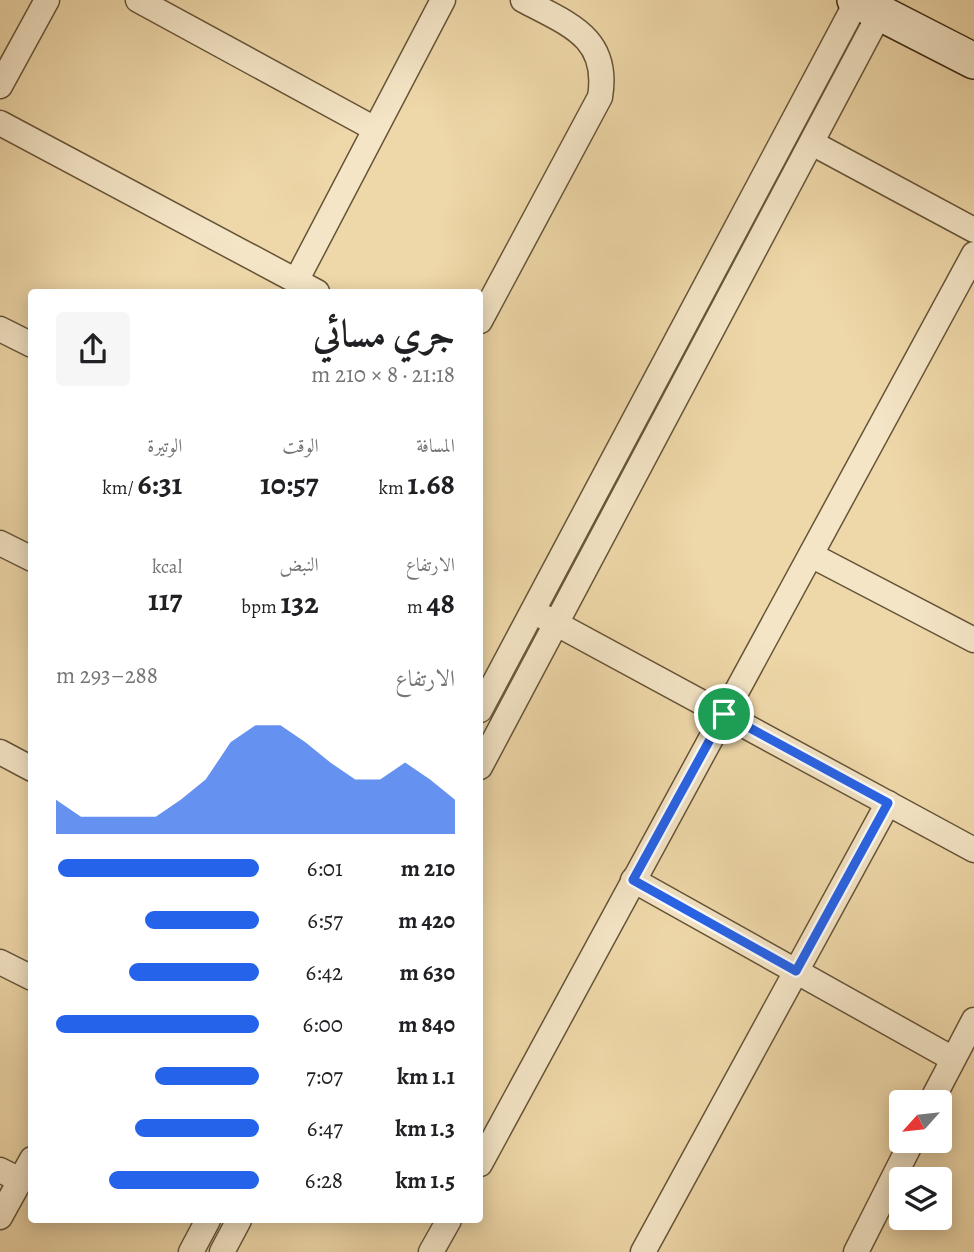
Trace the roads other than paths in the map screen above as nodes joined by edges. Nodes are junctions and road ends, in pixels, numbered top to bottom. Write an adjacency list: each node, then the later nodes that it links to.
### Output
1 (47, 0): 7 (street)
2 (138, 0): 9 (street)
3 (443, 0): 9 (street)
4 (523, 0): 14 (street)
5 (864, 5): 6 (street); 10 (street); 20 (street)
6 (974, 61)
7 (0, 86)
8 (0, 123): 13 (street)
9 (375, 129): 13 (street)
10 (811, 143): 11 (street); 21 (street)
11 (974, 230)
12 (974, 254): 18 (street)
13 (307, 287)
14 (483, 315)
15 (0, 329): 16 (street)
16 (28, 343)
17 (0, 542): 19 (street)
18 (811, 555): 22 (street); 24 (street)
19 (28, 557)
20 (532, 610): 21 (street); 23 (street)
21 (556, 623): 24 (street); 26 (street)
22 (971, 632)
23 (483, 704)
24 (724, 714): 28 (street); 30 (street)
25 (0, 752): 27 (street)
26 (483, 761)
27 (28, 767)
28 (888, 803): 29 (street); 32 (street)
29 (974, 850)
30 (633, 880): 32 (street); 38 (street)
31 (0, 962): 33 (street)
32 (796, 971): 35 (street); 47 (street)
33 (28, 976)
34 (974, 1020): 35 (street)
35 (953, 1059): 36 (street)
36 (937, 1090)
37 (906, 1153): 48 (street)
38 (483, 1158)
39 (17, 1169): 40 (street)
40 (0, 1217)
41 (206, 1223): 44 (street)
42 (237, 1223): 45 (street)
43 (447, 1223): 46 (street)
44 (191, 1252)
45 (222, 1252)
46 (431, 1252)
47 (643, 1252)
48 (856, 1252)

